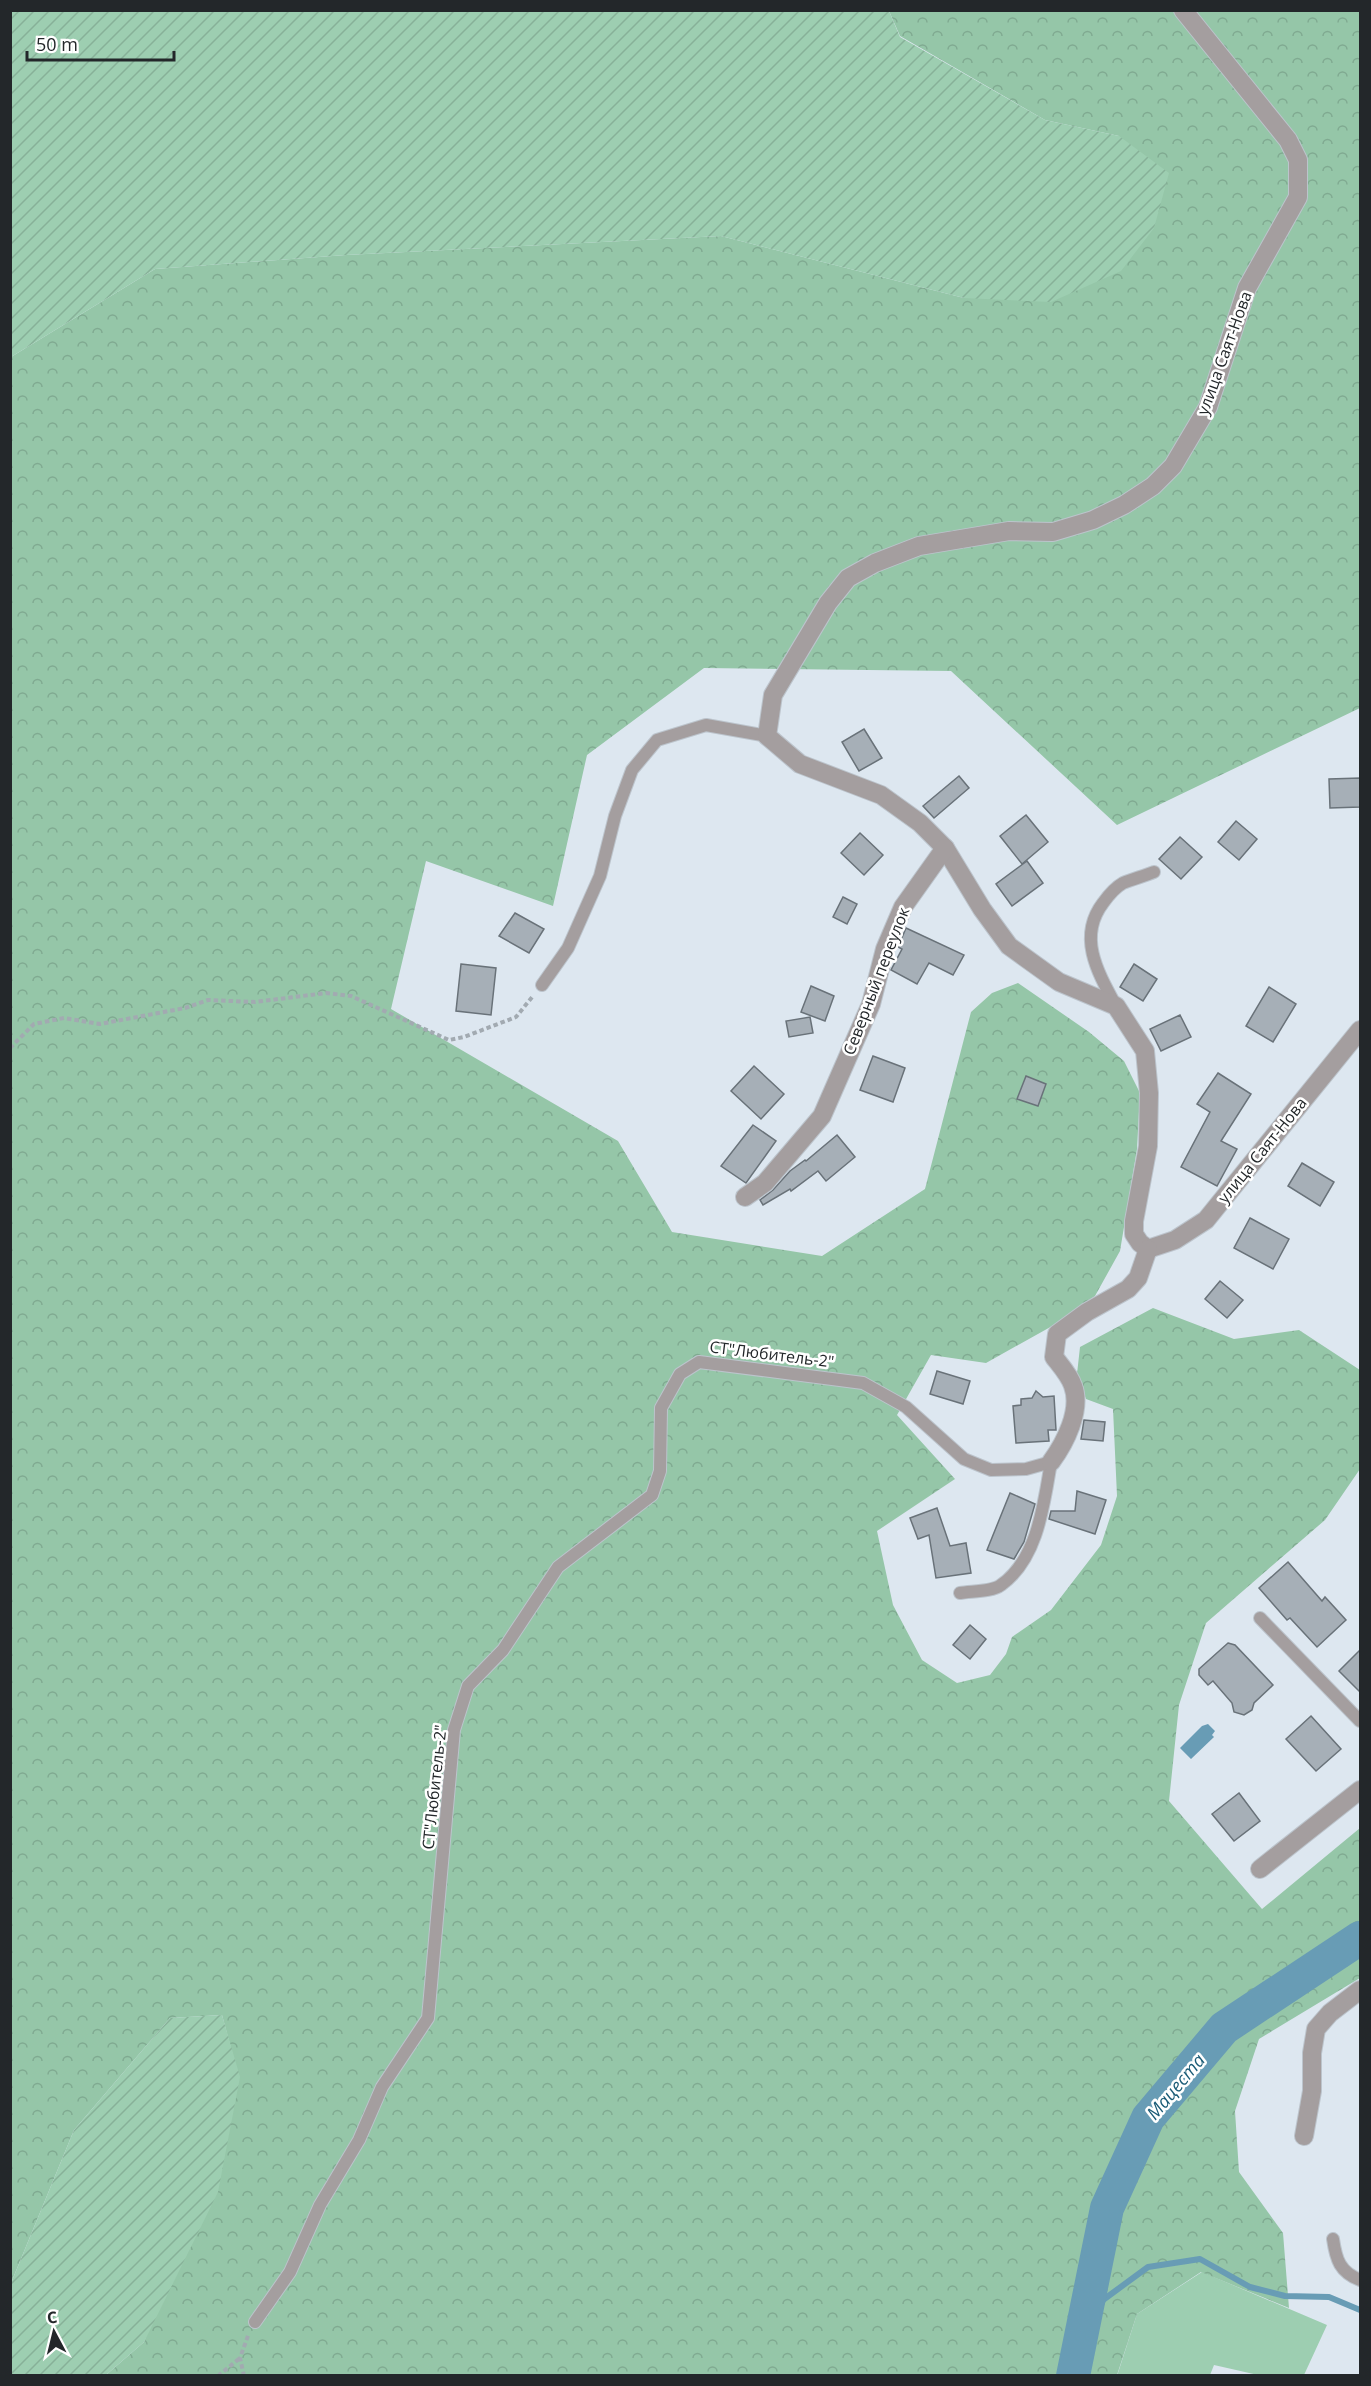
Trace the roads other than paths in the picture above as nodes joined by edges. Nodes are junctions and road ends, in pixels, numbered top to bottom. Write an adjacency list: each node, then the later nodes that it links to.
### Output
1 (1183, 10): 2 (street, улица Саят-Нова)
2 (767, 736): 3 (street); 5 (lane)
3 (945, 848): 6 (street); 8 (street, Северный переулок)
4 (1154, 872): 6 (lane)
5 (542, 985)
6 (1116, 1006): 9 (street)
7 (1360, 1030): 9 (street, улица Саят-Нова)
8 (745, 1197)
9 (1148, 1249): 10 (street)
10 (1051, 1462): 11 (lane); 20 (lane, СТ"Любитель-2")
11 (960, 1593)
12 (1260, 1618): 13 (lane)
13 (1360, 1720)
14 (1360, 1790): 15 (street)
15 (1260, 1869)
16 (1360, 1990): 17 (street)
17 (1304, 2136)
18 (1333, 2239): 19 (lane)
19 (1360, 2280)
20 (255, 2322)

